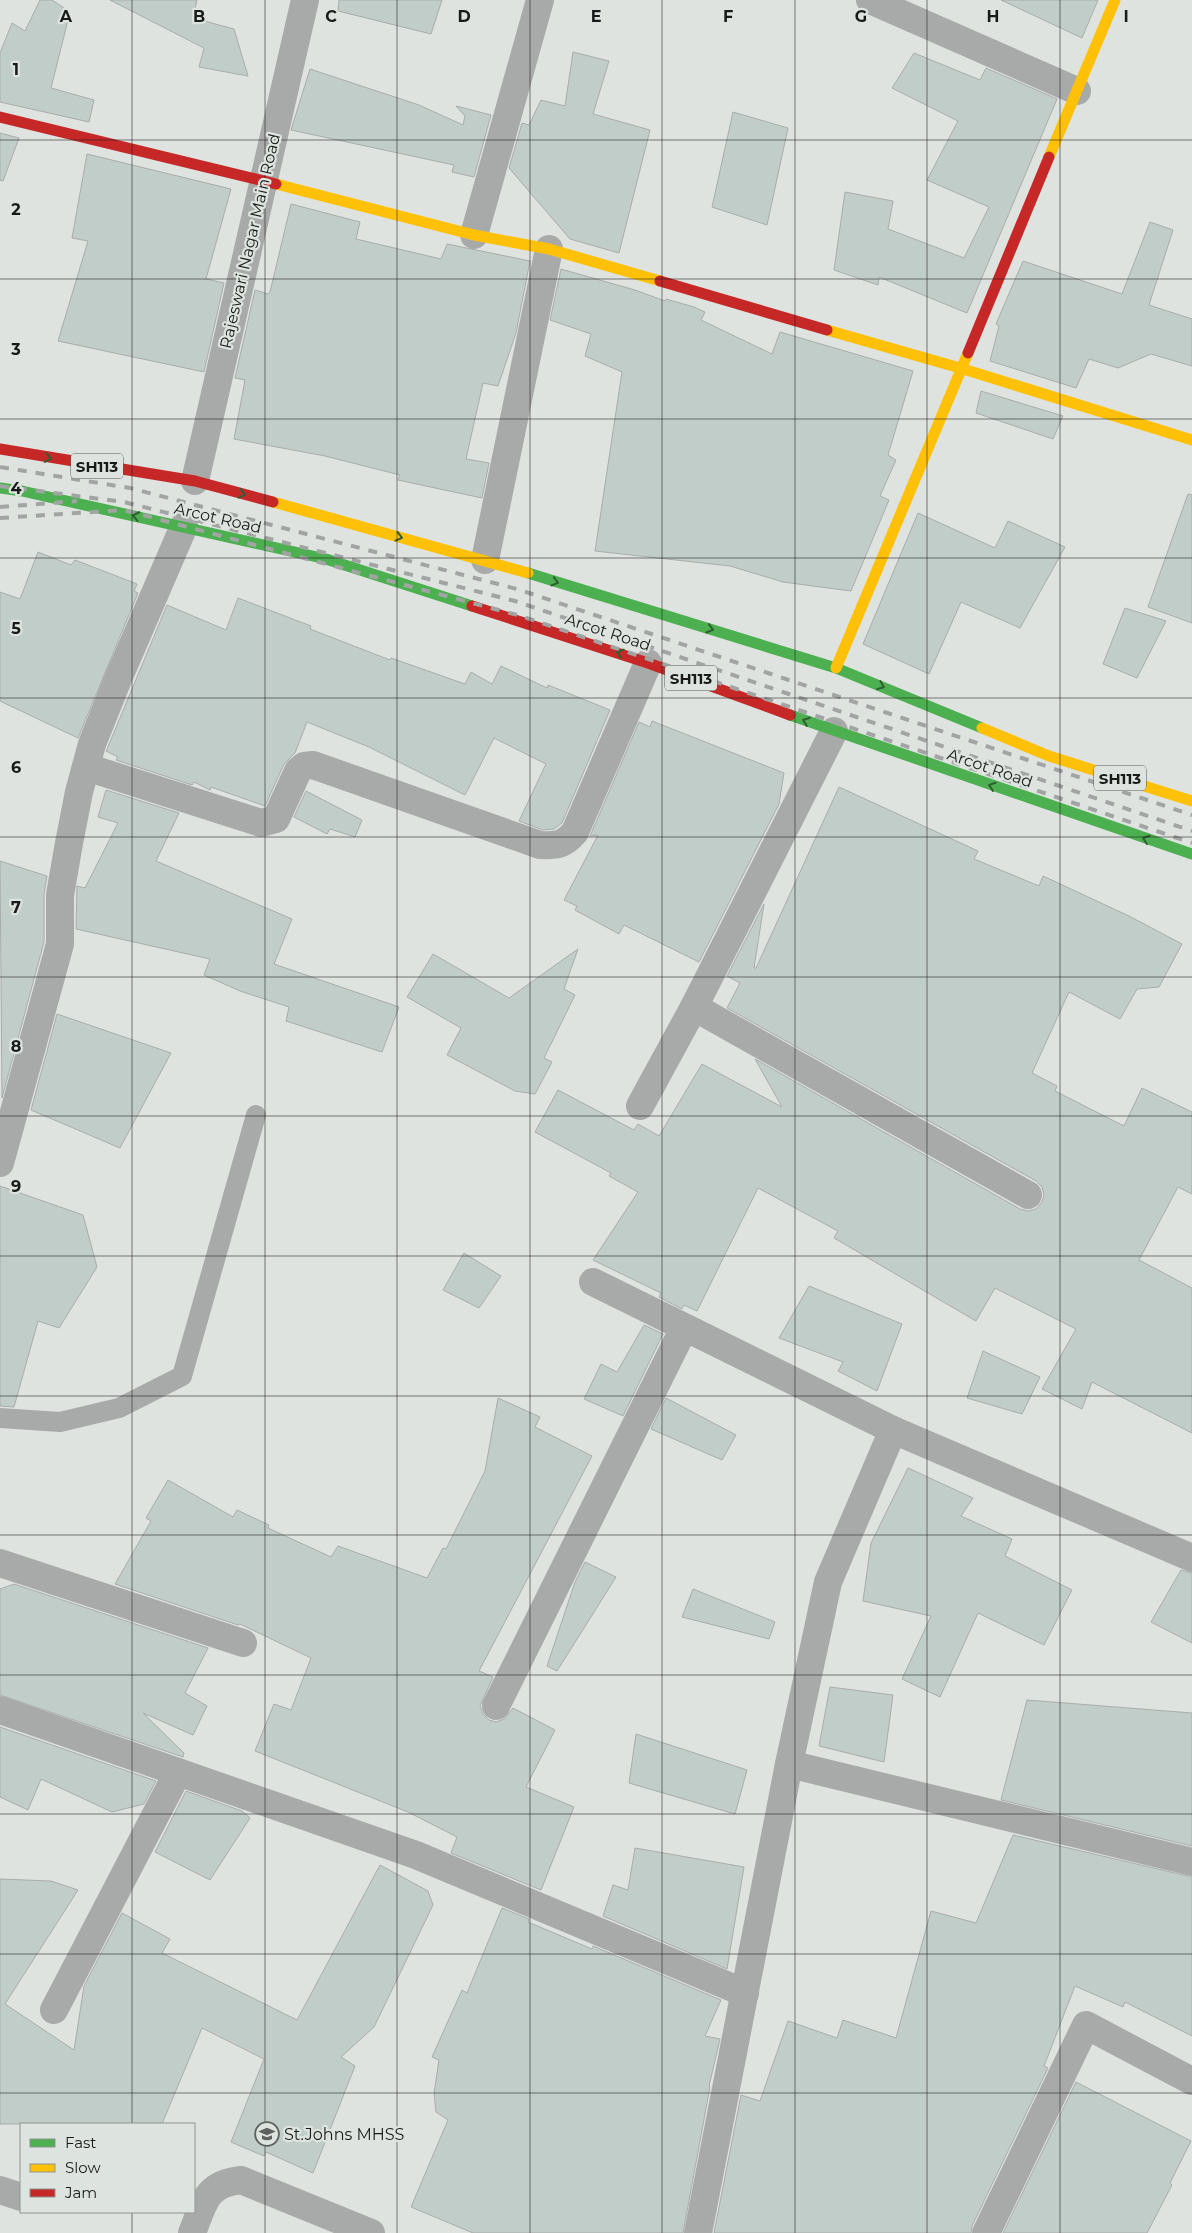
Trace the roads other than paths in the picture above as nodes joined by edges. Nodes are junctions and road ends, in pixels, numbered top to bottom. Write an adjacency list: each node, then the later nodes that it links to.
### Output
1 (305, 0): 7 (street, Rajeswari Nagar Main Road)
2 (540, 0): 8 (street)
3 (870, 0): 5 (street)
4 (1115, 0): 5 (main road)
5 (1077, 91): 10 (main road)
6 (0, 117): 7 (main road)
7 (264, 181): 8 (main road); 13 (street, Rajeswari Nagar Main Road)
8 (474, 235): 9 (main road)
9 (549, 249): 10 (main road); 16 (street)
10 (960, 368): 11 (main road); 18 (main road)
11 (1192, 440)
12 (0, 449): 13 (main road, Arcot Road / SH113, one-way to 13)
13 (195, 481): 16 (main road, Arcot Road / SH113, one-way to 16)
14 (0, 488): 15 (main road, Arcot Road / SH113, one-way to 14)
15 (184, 526): 17 (main road, Arcot Road / SH113, one-way to 15); 20 (street)
16 (484, 560): 18 (main road, Arcot Road / SH113, one-way to 18)
17 (648, 663): 19 (main road, Arcot Road / SH113, one-way to 17); 20 (street)
18 (836, 668): 21 (main road, Arcot Road / SH113, one-way to 21)
19 (834, 731): 22 (main road, Arcot Road / SH113, one-way to 19); 23 (street)
20 (86, 767): 26 (street)
21 (1192, 801)
22 (1192, 854)
23 (694, 1007): 24 (street); 27 (street)
24 (640, 1106)
25 (256, 1115): 30 (lane)
26 (0, 1163)
27 (1028, 1195)
28 (593, 1282): 29 (street)
29 (684, 1328): 31 (street); 35 (street)
30 (0, 1418)
31 (893, 1430): 32 (street); 37 (street)
32 (1192, 1558)
33 (0, 1563): 34 (street)
34 (243, 1643)
35 (496, 1706)
36 (0, 1710): 38 (street)
37 (789, 1764): 39 (street); 40 (street)
38 (178, 1772): 40 (street); 41 (street)
39 (1192, 1862)
40 (745, 1993): 47 (street)
41 (54, 2010)
42 (1192, 2081): 48 (street)
43 (0, 2190): 44 (street)
44 (20, 2197)
45 (192, 2233): 46 (street)
46 (371, 2233)
47 (698, 2233)
48 (986, 2233)

